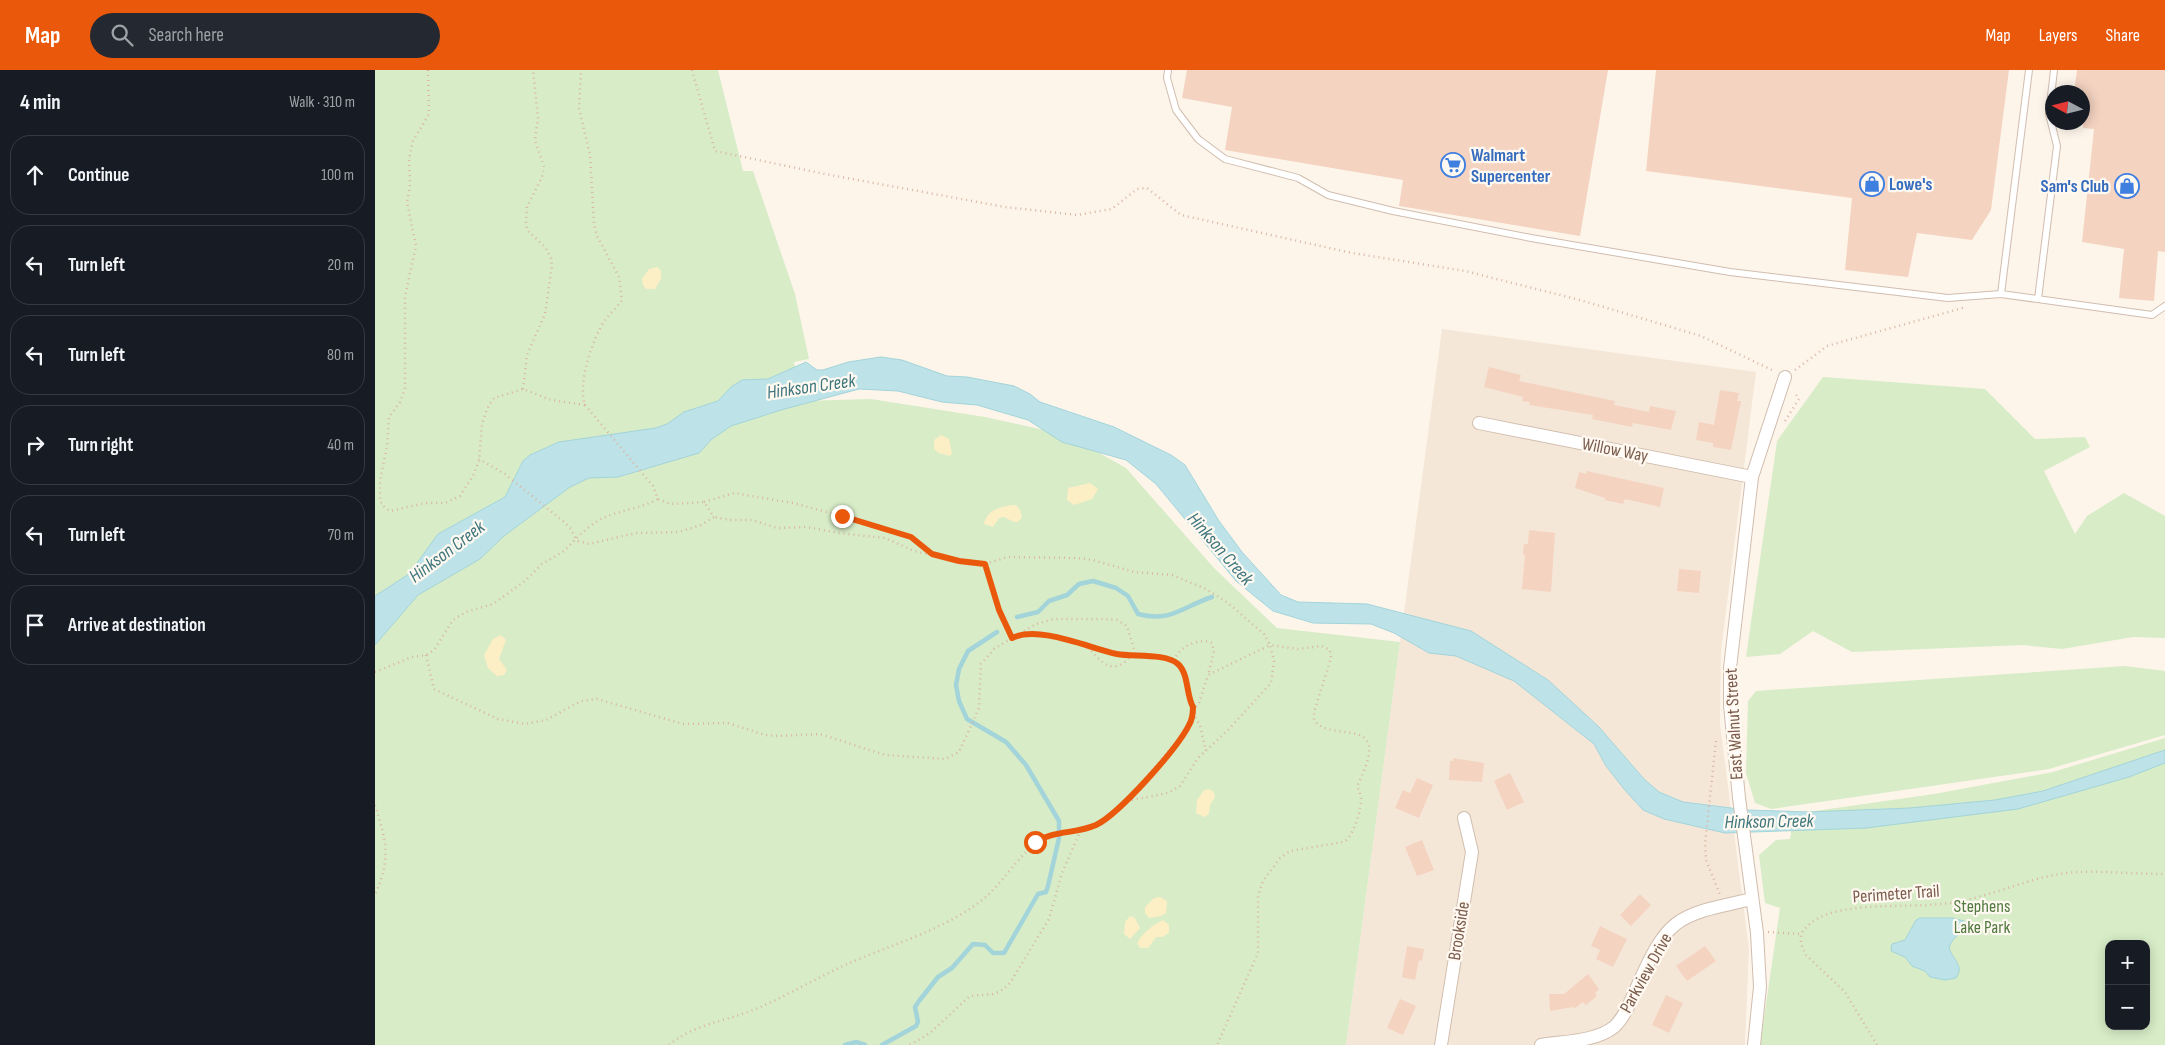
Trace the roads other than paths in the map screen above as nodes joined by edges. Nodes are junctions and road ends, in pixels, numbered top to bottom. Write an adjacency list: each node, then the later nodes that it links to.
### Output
1 (1168, 70): 4 (lane)
2 (2029, 70): 4 (lane)
3 (2054, 70): 5 (lane)
4 (2001, 294): 5 (lane)
5 (2038, 299): 6 (lane)
6 (2165, 306)
7 (1785, 377): 9 (street, East Walnut Street)
8 (1479, 423): 9 (street, Willow Way)
9 (1752, 477): 11 (street, East Walnut Street)
10 (1464, 818): 12 (street, Brookside)
11 (1751, 899): 13 (street, Parkview Drive); 14 (street, East Walnut Street)
12 (1441, 1045)
13 (1541, 1045)
14 (1754, 1045)

